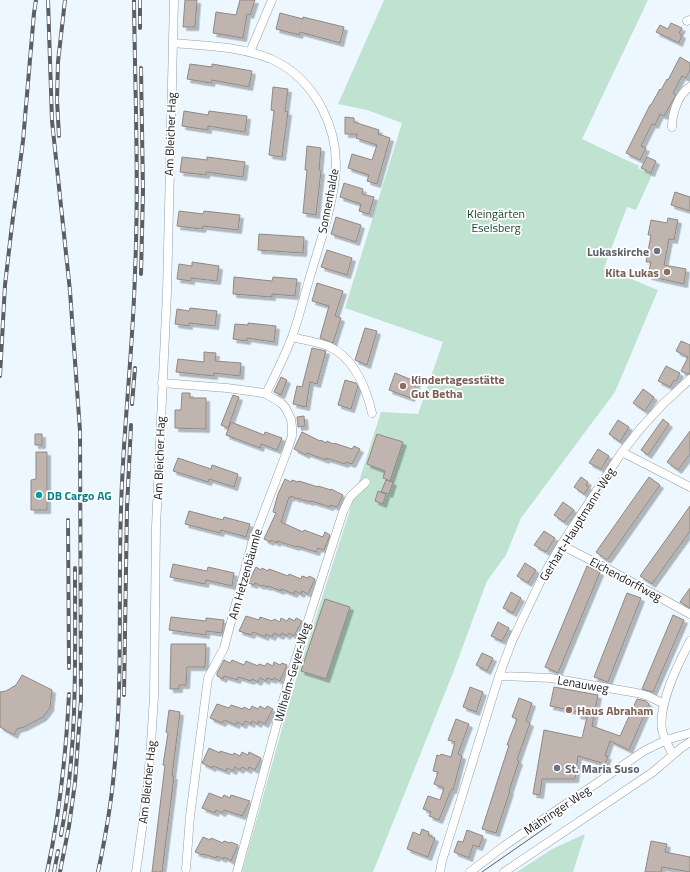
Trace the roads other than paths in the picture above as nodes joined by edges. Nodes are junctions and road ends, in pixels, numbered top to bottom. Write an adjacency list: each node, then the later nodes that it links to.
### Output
1 (174, 0): 3 (street, Am Bleicher Hag)
2 (272, 0): 4 (street)
3 (173, 43): 4 (street, Sonnenhalde); 9 (street, Am Bleicher Hag)
4 (250, 52): 7 (street, Sonnenhalde)
5 (690, 87): 6 (street)
6 (672, 127)
7 (292, 338): 10 (street, Sonnenhalde); 11 (street)
8 (690, 379): 12 (street, Gerhart-Hauptmann-Weg)
9 (162, 383): 10 (street, Am Hetzenbäumle); 25 (street, Am Bleicher Hag)
10 (266, 394): 24 (street, Am Hetzenbäumle)
11 (372, 413)
12 (622, 452): 14 (street); 15 (street, Gerhart-Hauptmann-Weg)
13 (366, 482): 26 (street, Wilhelm-Geyer-Weg)
14 (690, 487)
15 (561, 545): 16 (street, Eichendorffweg); 18 (street, Gerhart-Hauptmann-Weg)
16 (690, 614)
17 (690, 641): 19 (street)
18 (499, 676): 19 (street, Lenauweg); 27 (street, Gerhart-Hauptmann-Weg)
19 (664, 704): 21 (street)
20 (690, 733): 21 (street, Mähringer Weg)
21 (666, 740): 23 (street); 28 (street, Mähringer Weg)
22 (690, 742): 23 (street, Mähringer Weg)
23 (673, 755): 29 (street, Mähringer Weg)
24 (186, 869)
25 (136, 872)
26 (237, 872)
27 (440, 872)
28 (470, 872)
29 (504, 872)

